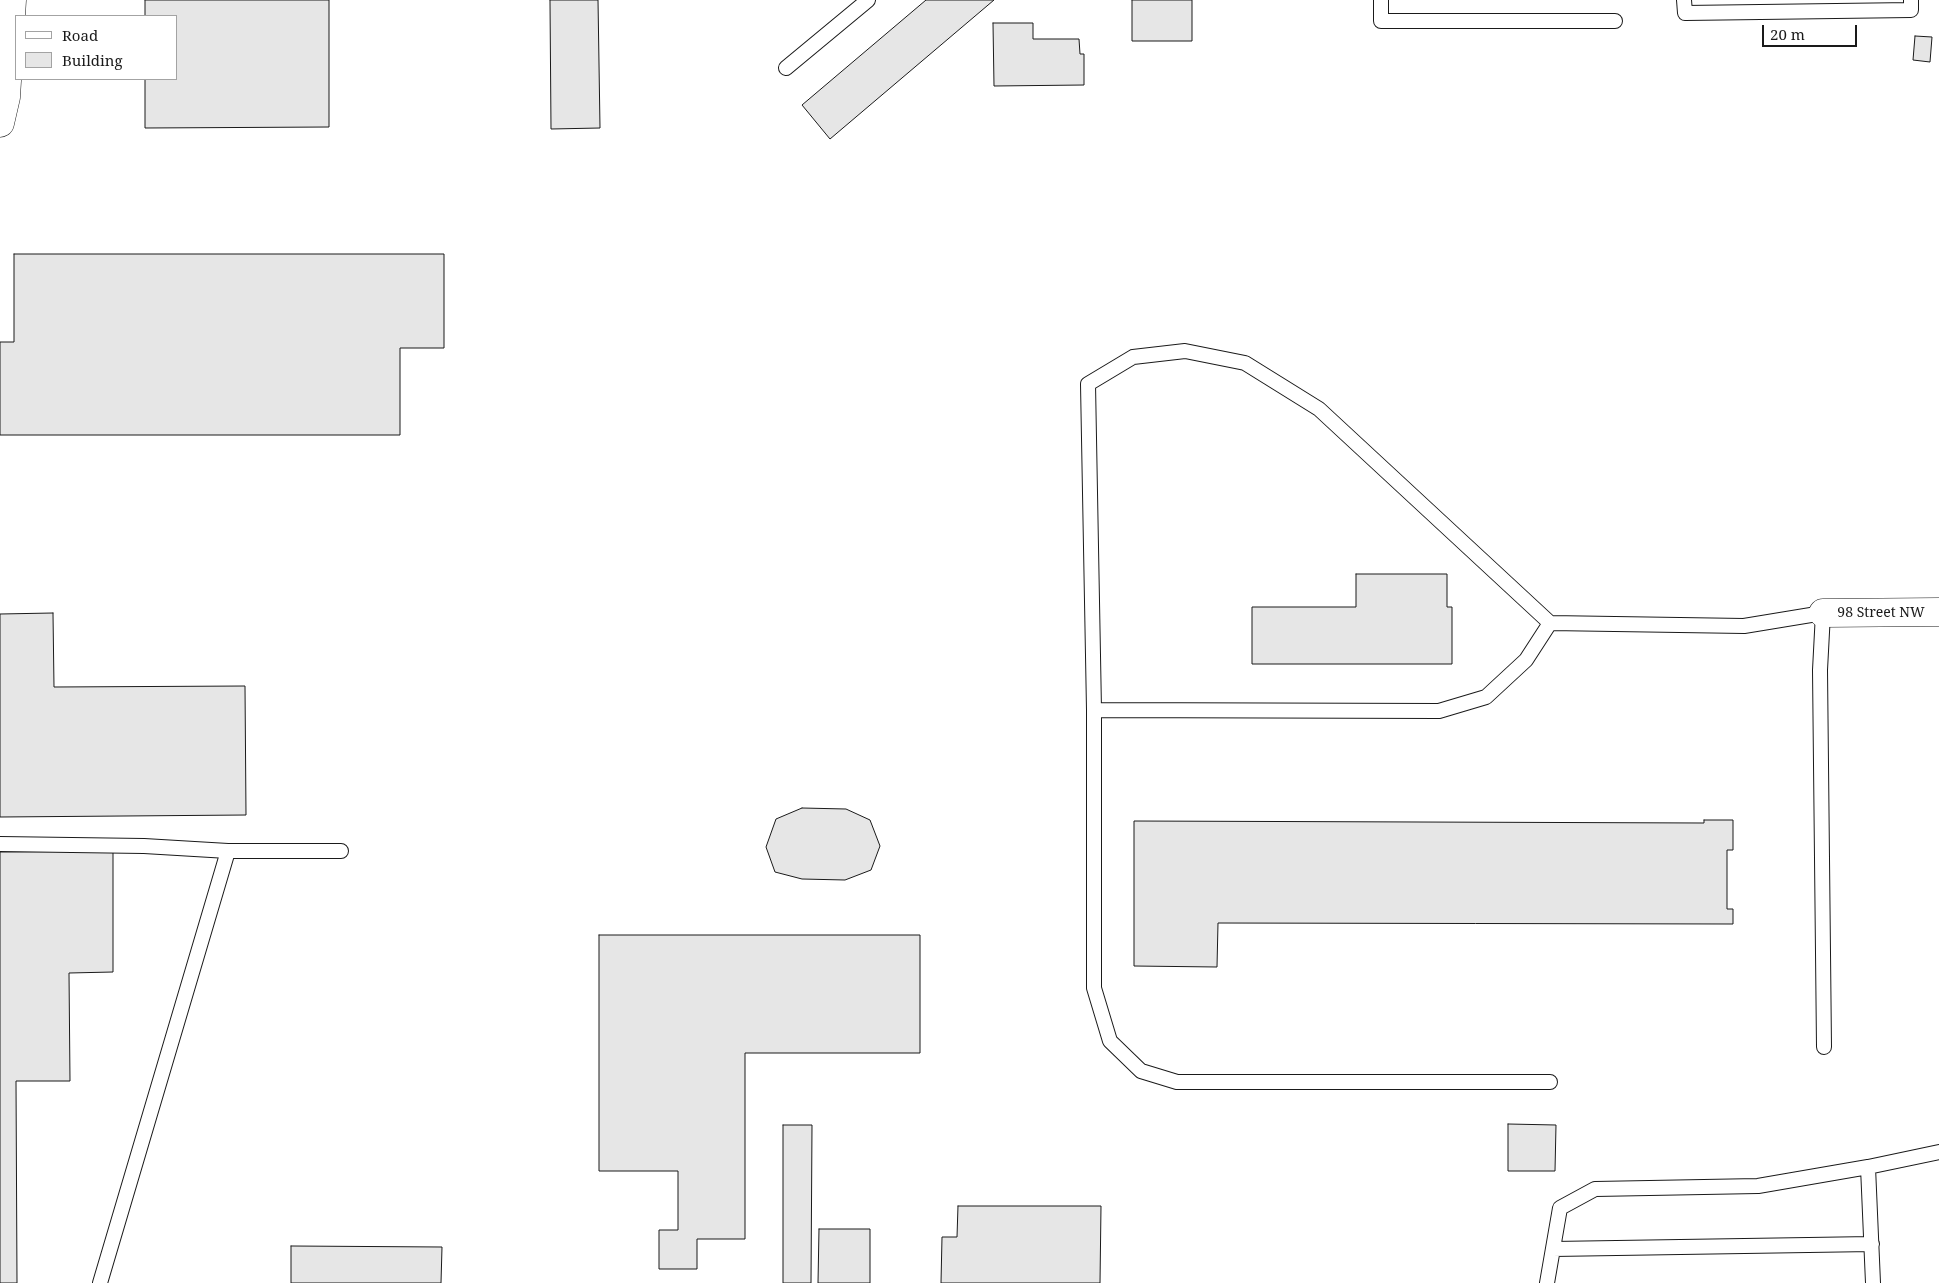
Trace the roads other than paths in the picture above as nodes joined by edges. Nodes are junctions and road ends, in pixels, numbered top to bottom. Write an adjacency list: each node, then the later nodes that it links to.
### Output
1 (12, 0): 8 (street)
2 (868, 0): 7 (lane)
3 (1381, 0): 6 (lane)
4 (1684, 0): 5 (lane)
5 (1911, 0)
6 (1615, 21)
7 (786, 68)
8 (0, 123)
9 (1822, 612): 10 (street, 98 Street NW); 11 (lane); 16 (lane)
10 (1939, 612)
11 (1550, 623): 12 (lane); 12 (lane)
12 (1094, 710): 17 (lane)
13 (0, 844): 14 (lane)
14 (228, 851): 15 (lane); 22 (lane)
15 (341, 851)
16 (1824, 1047)
17 (1550, 1082)
18 (1939, 1152): 19 (lane)
19 (1868, 1166): 20 (lane); 21 (lane)
20 (1872, 1244): 21 (lane); 24 (lane)
21 (1553, 1249): 23 (lane)
22 (100, 1283)
23 (1547, 1283)
24 (1872, 1283)

